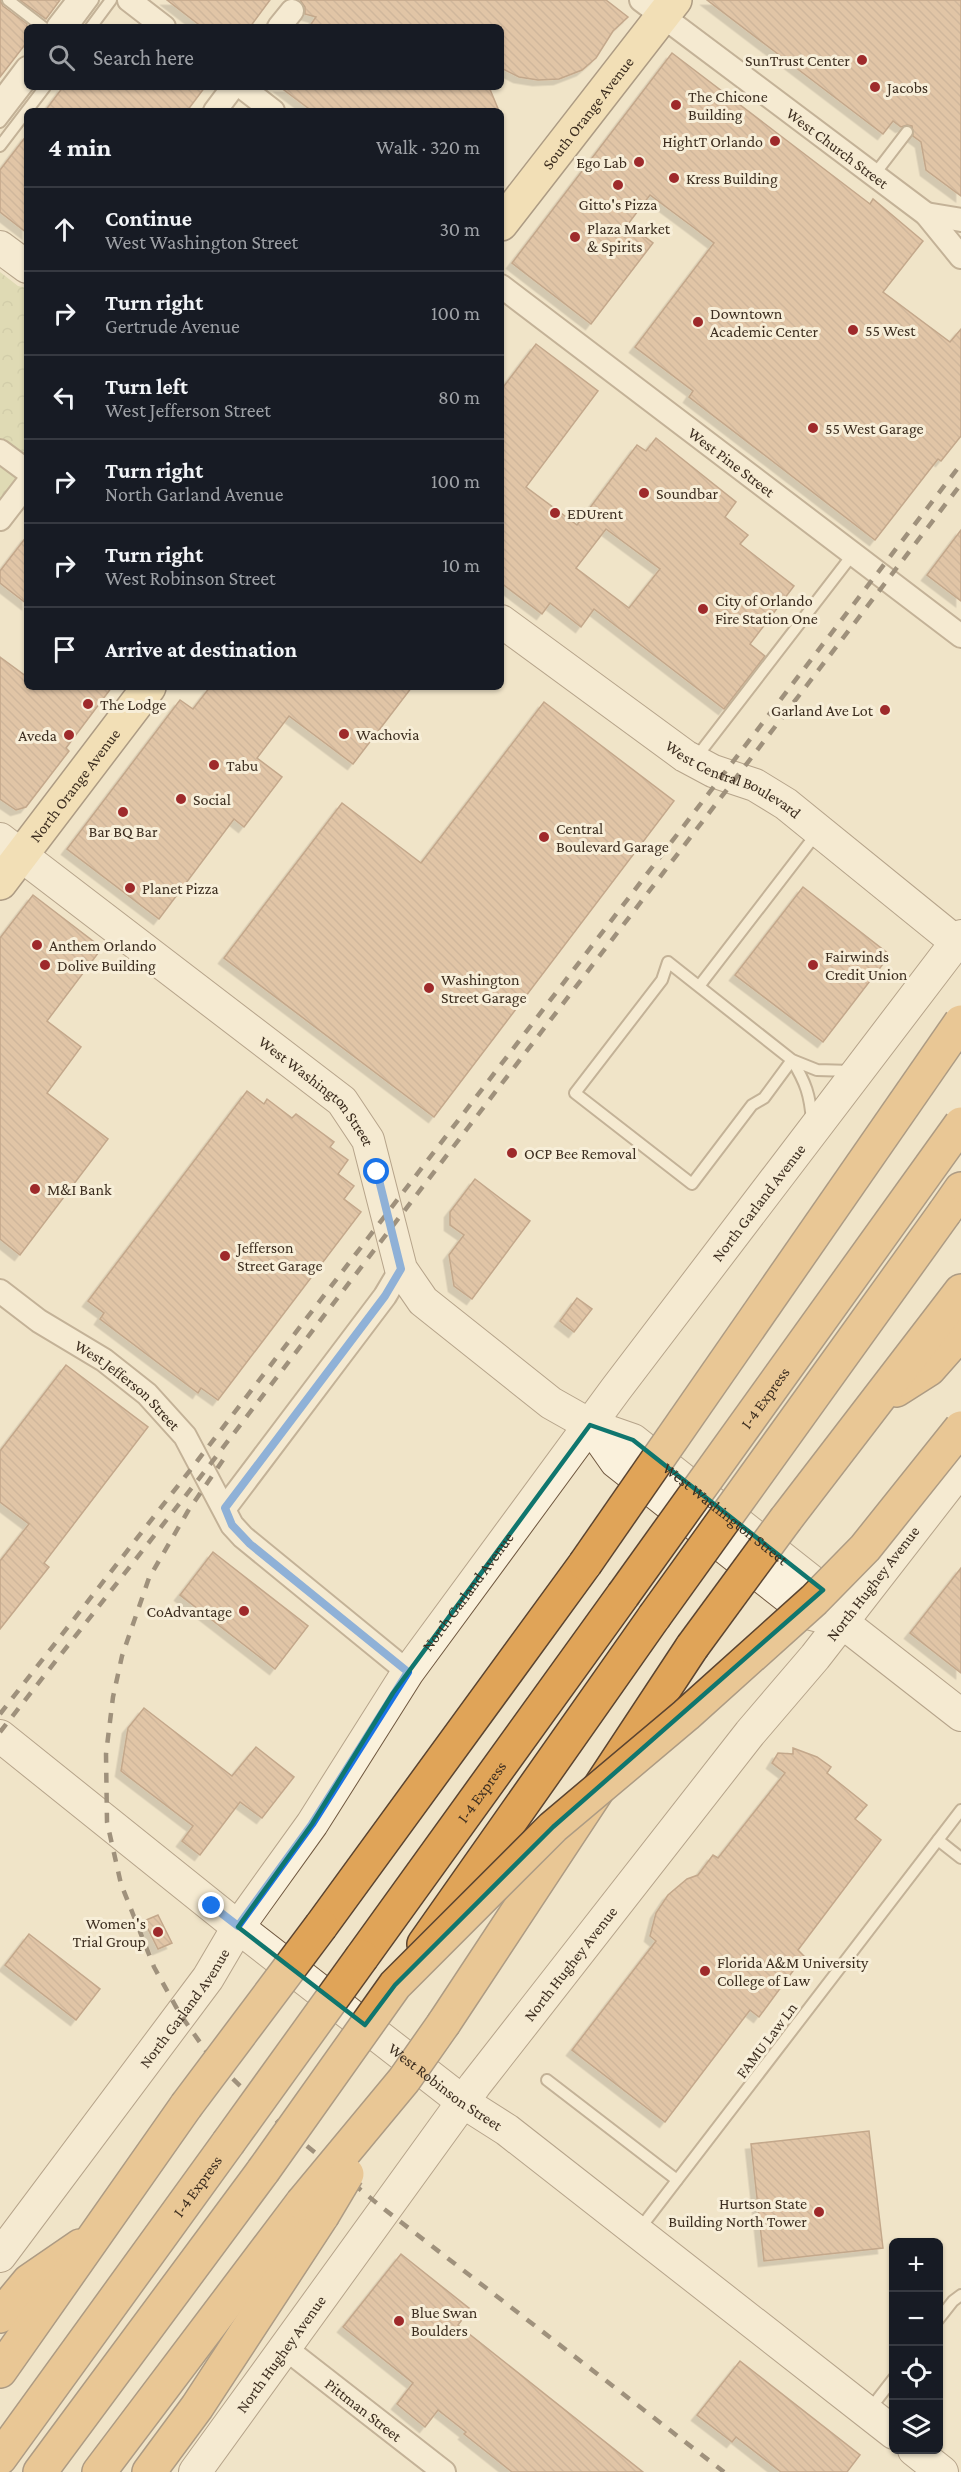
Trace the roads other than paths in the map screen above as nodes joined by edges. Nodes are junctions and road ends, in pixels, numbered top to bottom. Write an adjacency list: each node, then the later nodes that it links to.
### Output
1 (8, 0): 7 (lane)
2 (79, 0): 8 (street)
3 (93, 0): 9 (lane)
4 (111, 0): 10 (lane)
5 (129, 0): 11 (street)
6 (659, 5): 25 (street, West Church Street); 27 (main road, South Orange Avenue)
7 (40, 24)
8 (60, 24)
9 (75, 24)
10 (93, 24)
11 (160, 24)
12 (24, 72): 17 (street)
13 (25, 90): 22 (lane)
14 (43, 90): 18 (lane)
15 (231, 90): 19 (street)
16 (246, 90): 20 (street)
17 (0, 104)
18 (29, 108)
19 (217, 108)
20 (269, 108)
21 (24, 115): 24 (lane)
22 (0, 122)
23 (907, 132): 25 (lane)
24 (0, 146)
25 (874, 175): 26 (street, West Church Street)
26 (926, 214): 28 (street, West Church Street); 29 (street, West Church Street)
27 (504, 220)
28 (961, 220)
29 (958, 244)
30 (0, 247): 31 (street)
31 (24, 265)
32 (504, 288): 37 (street, West Pine Street)
33 (0, 451): 34 (street)
34 (24, 469)
35 (24, 488): 36 (street)
36 (0, 519)
37 (853, 554): 39 (street, West Pine Street); 41 (lane)
38 (504, 623): 41 (street, West Central Boulevard)
39 (961, 636)
40 (146, 690): 43 (main road, North Orange Avenue)
41 (693, 761): 42 (street, West Central Boulevard)
42 (819, 831): 45 (street, West Central Boulevard); 46 (lane)
43 (11, 847): 44 (main road, North Orange Avenue); 53 (street, West Washington Street)
44 (0, 883)
45 (955, 937): 49 (street, North Garland Avenue)
46 (699, 985): 48 (lane); 48 (lane)
47 (961, 1022): 76 (highway, bridge)
48 (792, 1060): 49 (lane); 51 (lane)
49 (859, 1070): 51 (street, North Garland Avenue)
50 (961, 1124): 87 (highway, I-4 Express, bridge)
51 (812, 1131): 58 (street, North Garland Avenue)
52 (961, 1189): 70 (highway, bridge)
53 (401, 1269): 58 (street, West Washington Street); 61 (street)
54 (0, 1291): 61 (street, West Jefferson Street)
55 (961, 1291): 57 (highway)
56 (961, 1333): 57 (highway)
57 (872, 1405): 74 (highway, bridge)
58 (590, 1425): 62 (street, West Washington Street); 63 (street, North Garland Avenue)
59 (961, 1428): 70 (highway, bridge)
60 (961, 1469): 62 (street, North Hughey Avenue)
61 (228, 1516): 63 (street, West Jefferson Street)
62 (842, 1622): 64 (street, West Washington Street); 72 (street, North Hughey Avenue)
63 (408, 1672): 69 (street, North Garland Avenue)
64 (961, 1715)
65 (0, 1736): 69 (street, West Robinson Street)
66 (961, 1810): 67 (lane, FAMU Law Ln)
67 (938, 1840): 68 (lane); 73 (lane, FAMU Law Ln)
68 (961, 1858)
69 (238, 1926): 72 (street, West Robinson Street); 77 (street, North Garland Avenue)
70 (395, 1985): 88 (highway, bridge)
71 (547, 2080): 73 (lane)
72 (463, 2102): 75 (street, West Robinson Street); 81 (street, North Hughey Avenue)
73 (677, 2180): 75 (lane, FAMU Law Ln)
74 (312, 2210): 89 (highway); 90 (highway)
75 (638, 2232): 84 (street, West Robinson Street)
76 (99, 2233): 80 (highway); 82 (highway)
77 (0, 2256)
78 (961, 2295): 79 (lane)
79 (943, 2315)
80 (0, 2316)
81 (285, 2348): 91 (street, North Hughey Avenue); 92 (street, Pittman Street)
82 (0, 2371)
83 (889, 2385): 84 (lane)
84 (867, 2413): 85 (street, West Robinson Street)
85 (889, 2429)
86 (919, 2454): 93 (street)
87 (0, 2458)
88 (45, 2465)
89 (99, 2472)
90 (149, 2472)
91 (195, 2472)
92 (444, 2472)
93 (942, 2472)

